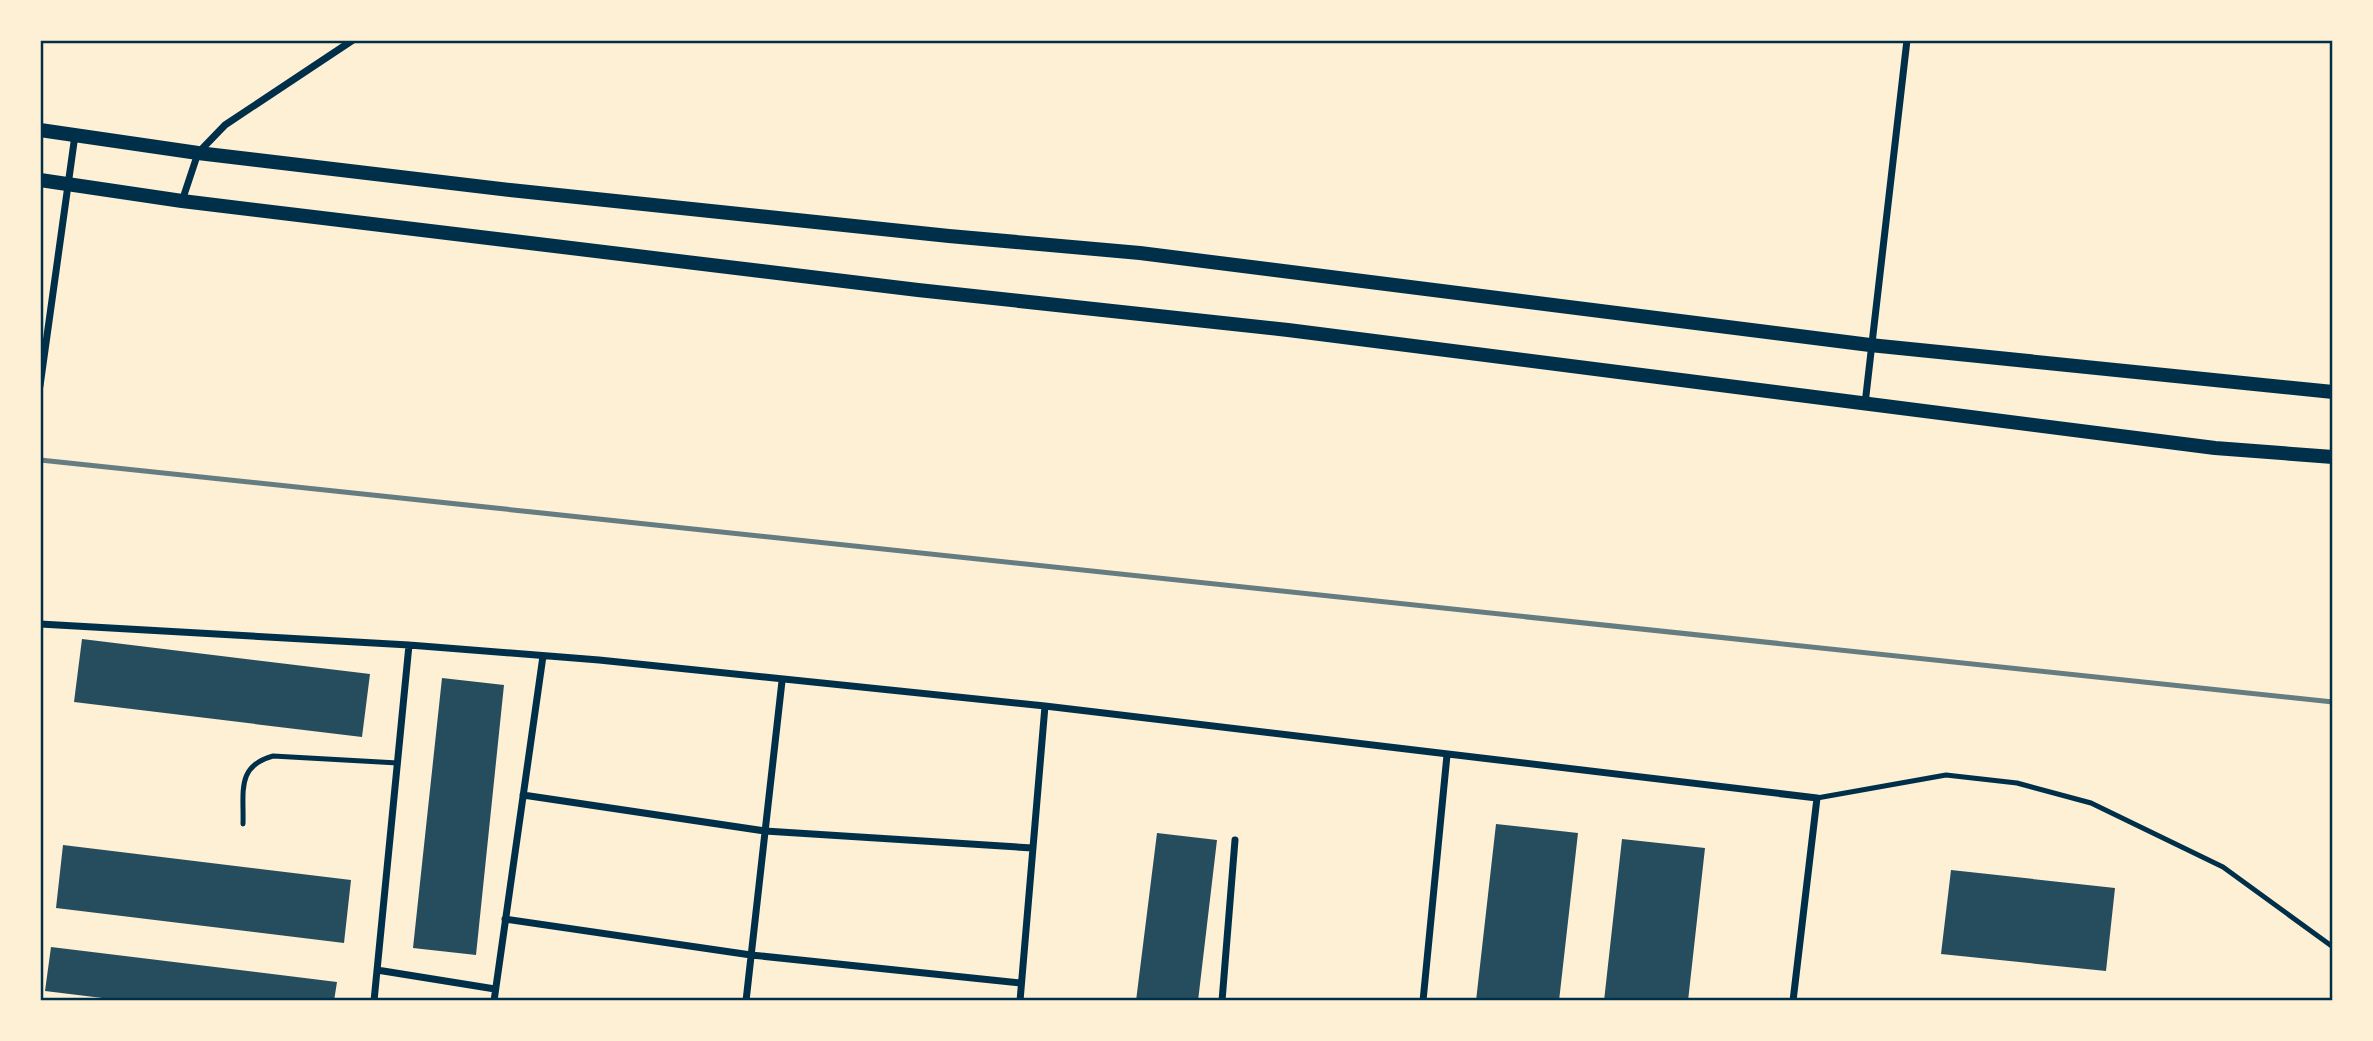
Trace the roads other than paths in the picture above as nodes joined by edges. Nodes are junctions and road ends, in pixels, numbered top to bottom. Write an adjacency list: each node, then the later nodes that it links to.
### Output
1 (353, 40): 5 (street)
2 (1907, 40): 9 (street)
3 (40, 130): 4 (main road)
4 (75, 135): 5 (main road); 7 (street)
5 (198, 153): 8 (street); 9 (main road)
6 (40, 180): 7 (main road)
7 (67, 185): 8 (main road); 10 (street)
8 (181, 201): 12 (main road)
9 (1870, 345): 11 (main road); 12 (street)
10 (40, 386)
11 (2333, 392)
12 (1865, 404): 13 (main road)
13 (2333, 457)
14 (40, 624): 15 (street)
15 (409, 645): 16 (street); 20 (street)
16 (542, 656): 17 (street); 21 (street)
17 (782, 681): 18 (street); 24 (street)
18 (1045, 706): 19 (street); 26 (street)
19 (1447, 755): 22 (street); 38 (street)
20 (398, 763): 23 (lane); 30 (street)
21 (523, 794): 24 (street); 27 (street)
22 (1817, 798): 28 (lane); 39 (street)
23 (243, 824)
24 (765, 831): 26 (street); 29 (street)
25 (1236, 840): 37 (street)
26 (1032, 848): 31 (street)
27 (505, 919): 29 (street); 32 (street)
28 (2333, 947)
29 (751, 955): 31 (street); 35 (street)
30 (377, 970): 32 (street); 33 (street)
31 (1021, 983): 36 (street)
32 (495, 989): 34 (street)
33 (374, 1001)
34 (494, 1001)
35 (746, 1001)
36 (1020, 1001)
37 (1222, 1001)
38 (1423, 1001)
39 (1793, 1001)

